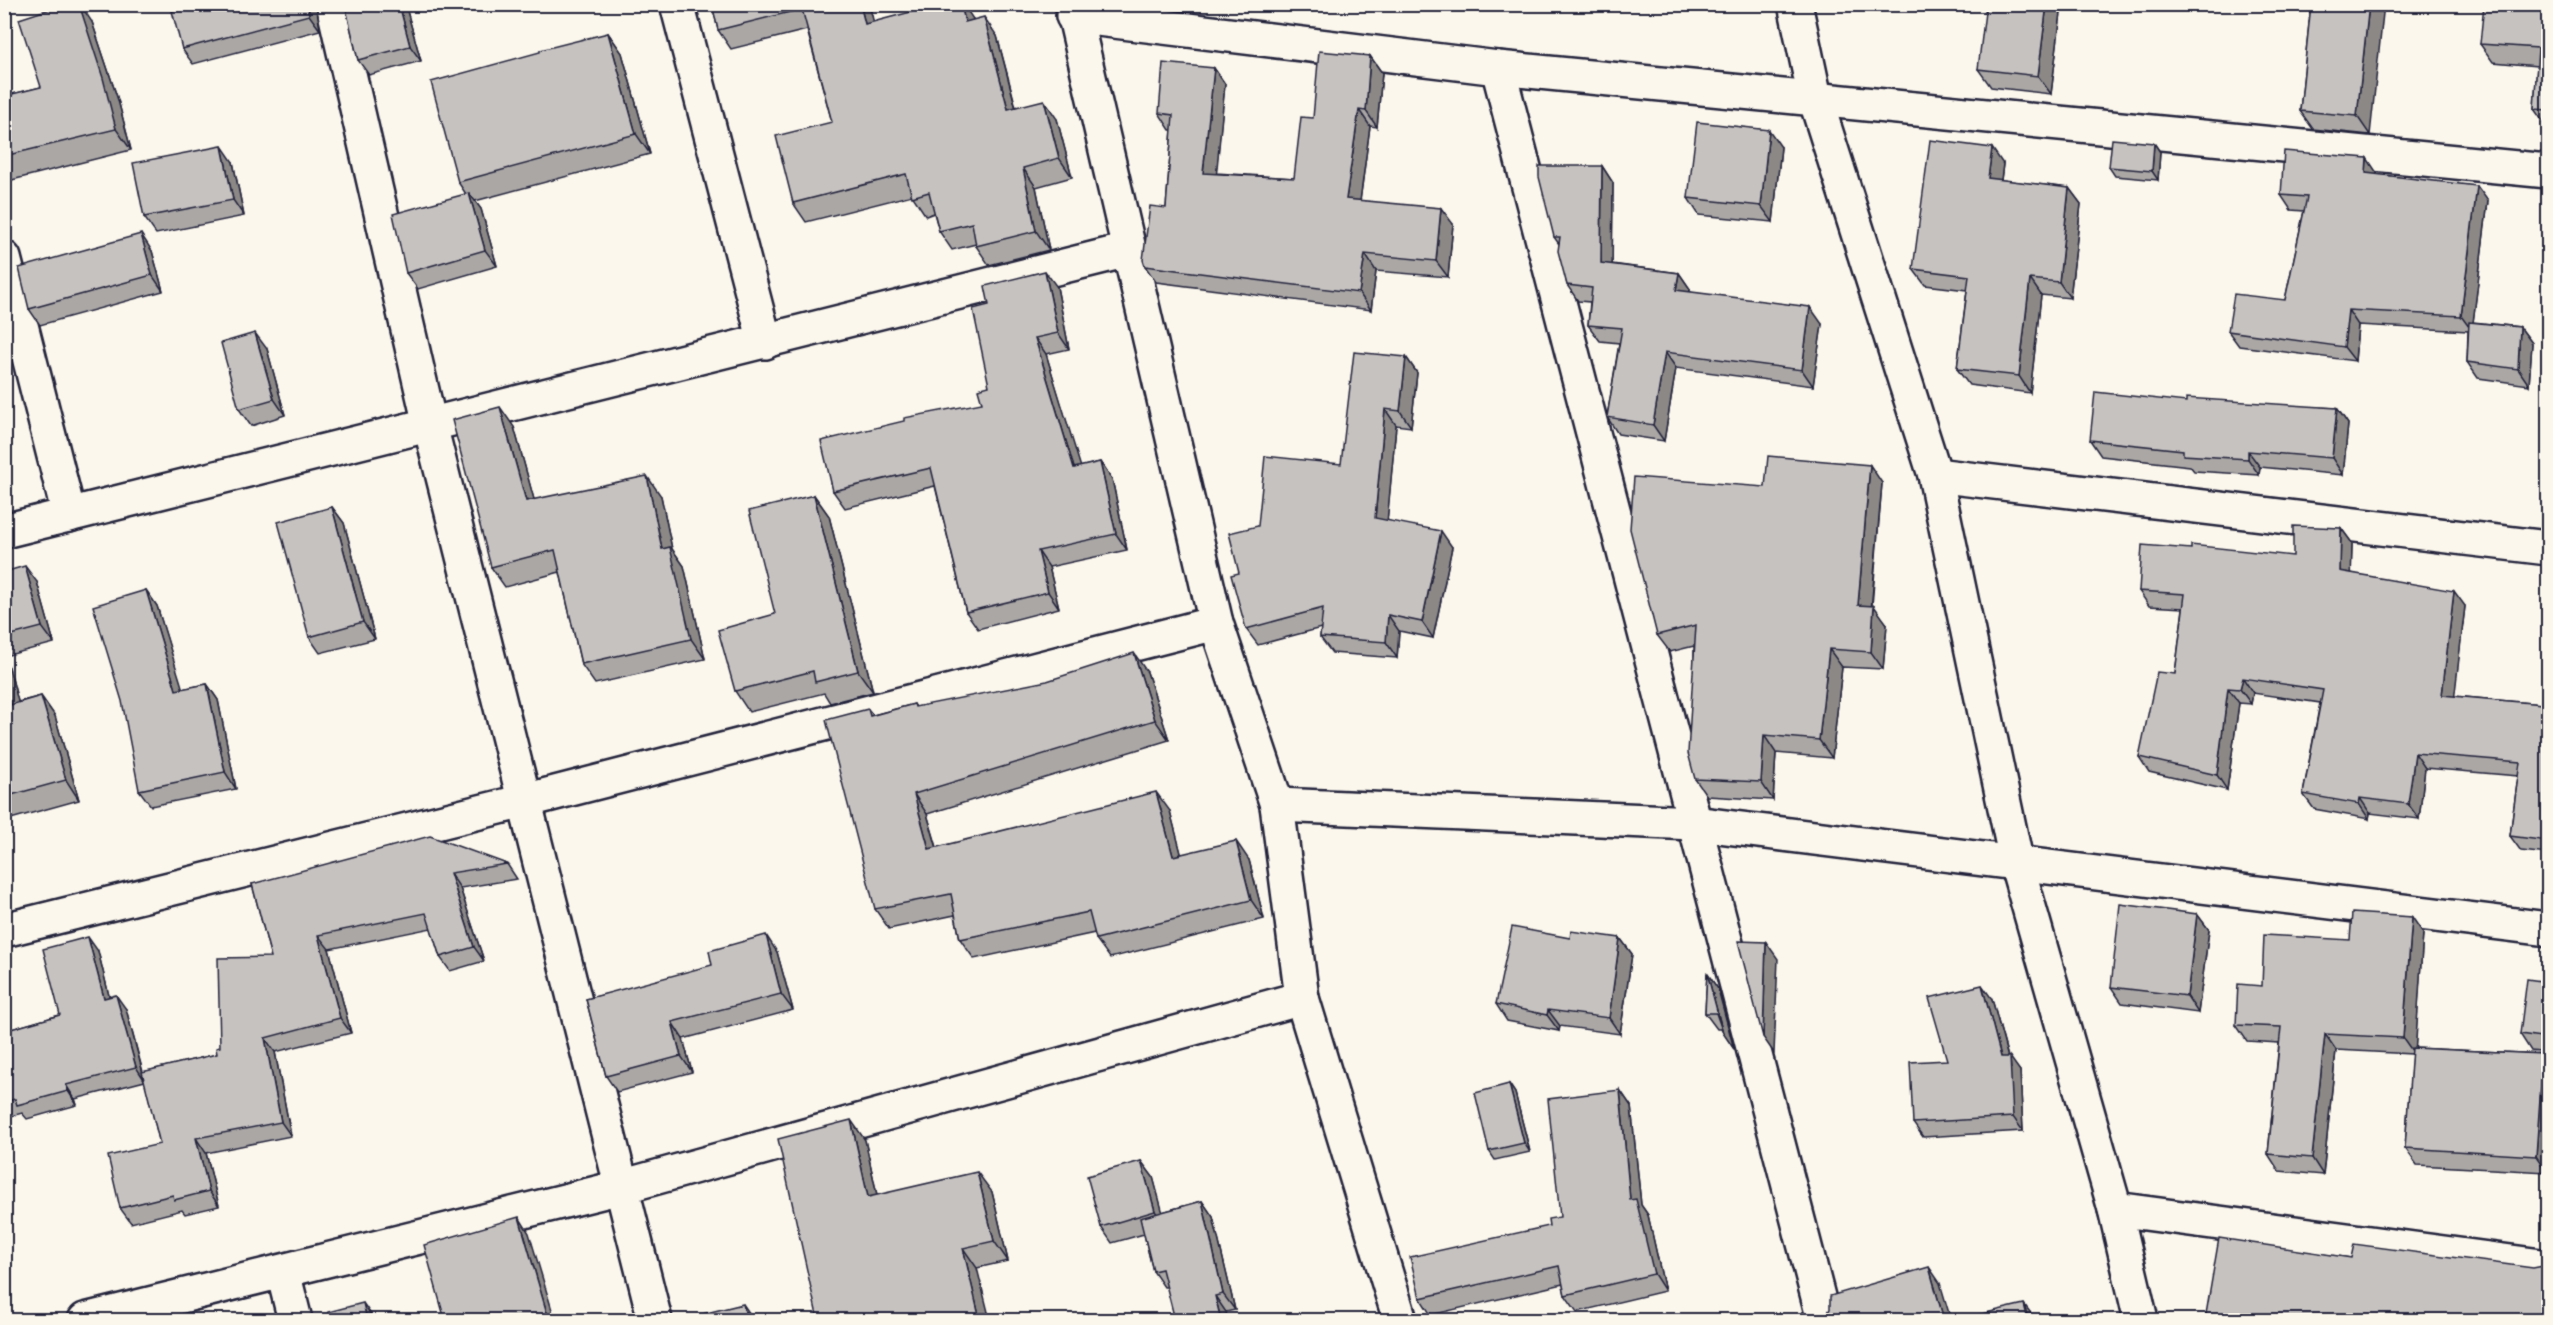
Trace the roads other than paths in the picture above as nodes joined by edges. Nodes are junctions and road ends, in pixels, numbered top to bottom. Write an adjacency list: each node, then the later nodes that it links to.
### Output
1 (333, 4): 11 (street)
2 (677, 4): 10 (street)
3 (1795, 4): 6 (street)
4 (1072, 10): 5 (street); 8 (street)
5 (1498, 68): 6 (street); 19 (street)
6 (1815, 98): 7 (street); 12 (street)
7 (2548, 171)
8 (1128, 250): 10 (street); 16 (street)
9 (4, 258): 13 (street)
10 (765, 342): 11 (street)
11 (430, 425): 13 (street); 17 (street)
12 (1935, 475): 15 (street); 20 (street)
13 (69, 515): 14 (street)
14 (4, 531)
15 (2548, 548)
16 (1216, 623): 17 (street); 18 (street)
17 (524, 801): 22 (street); 24 (street)
18 (1277, 805): 19 (street); 23 (street)
19 (1694, 824): 20 (street); 32 (street)
20 (2017, 865): 21 (street); 25 (street)
21 (2548, 929)
22 (4, 930)
23 (1302, 998): 24 (street); 31 (street)
24 (621, 1187): 27 (street); 30 (street)
25 (2115, 1209): 26 (street); 33 (street)
26 (2548, 1267)
27 (283, 1272): 28 (street); 29 (street)
28 (86, 1320)
29 (295, 1320)
30 (655, 1320)
31 (1400, 1320)
32 (1824, 1320)
33 (2141, 1320)

